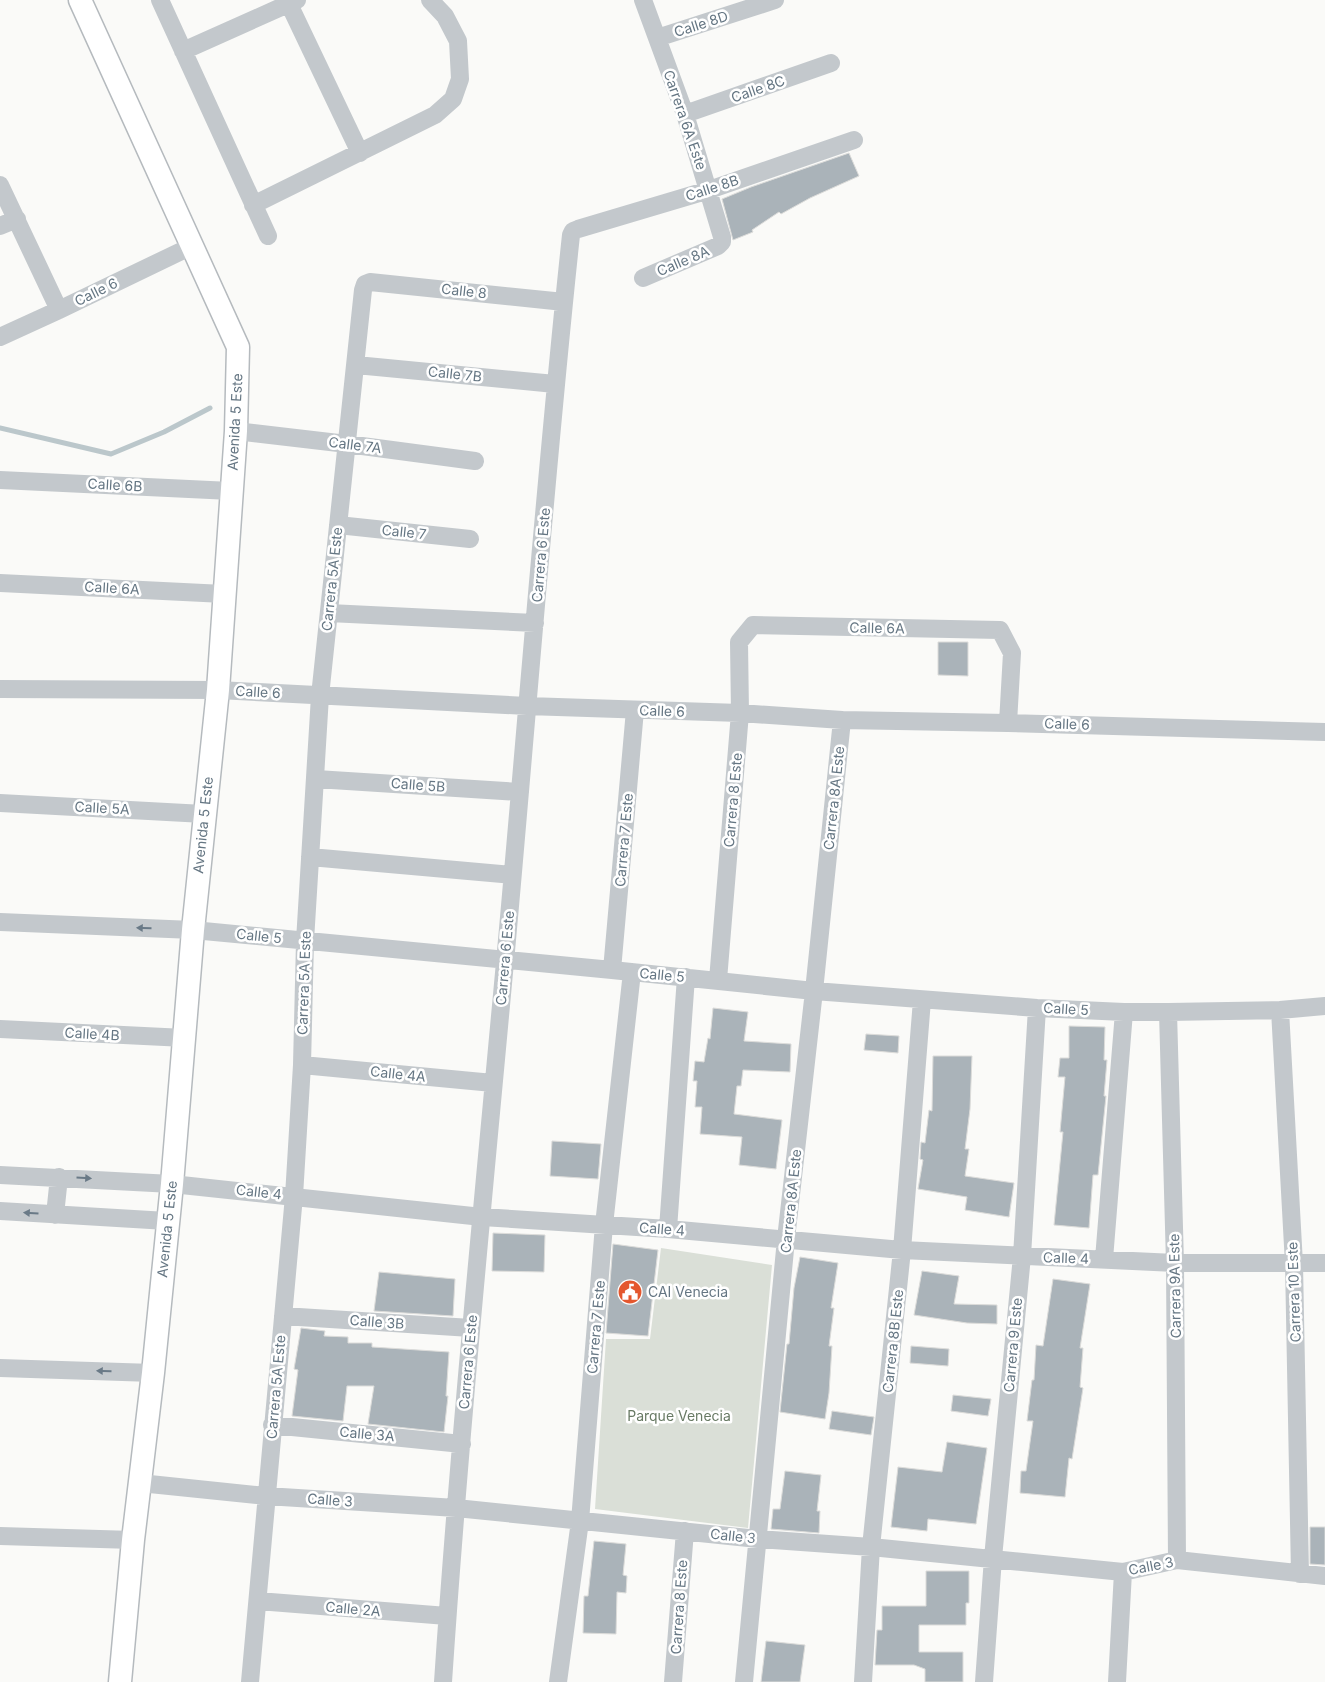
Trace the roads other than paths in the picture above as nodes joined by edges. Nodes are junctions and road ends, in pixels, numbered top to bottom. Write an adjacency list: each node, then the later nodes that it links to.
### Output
1 (80, 0): 21 (main road, Avenida 5 Este)
2 (160, 0): 8 (street)
3 (430, 0): 12 (street)
4 (643, 0): 7 (street, Carrera 6A Este)
5 (775, 0): 7 (street, Calle 8D)
6 (293, 2): 8 (street); 12 (street)
7 (657, 38): 10 (street, Carrera 6A Este)
8 (183, 51): 15 (street)
9 (830, 64): 10 (street, Calle 8C)
10 (685, 114): 14 (street, Carrera 6A Este)
11 (854, 140): 14 (street, Calle 8B)
12 (360, 153): 15 (street)
13 (0, 185): 16 (street)
14 (709, 190): 18 (street, Calle 8B); 20 (street, Carrera 6A Este)
15 (253, 205): 19 (street)
16 (17, 219): 17 (street); 25 (street)
17 (0, 226)
18 (571, 235): 24 (street, Carrera 6 Este)
19 (268, 236)
20 (722, 242): 22 (street, Calle 8A)
21 (192, 246): 25 (street, Calle 6); 29 (main road, Avenida 5 Este)
22 (643, 278)
23 (365, 284): 24 (street, Calle 8); 27 (street, Carrera 5A Este)
24 (564, 302): 28 (street, Carrera 6 Este)
25 (59, 310): 26 (street, Calle 6)
26 (0, 337)
27 (356, 364): 28 (street, Calle 7B); 30 (street, Carrera 5A Este)
28 (555, 384): 39 (street, Carrera 6 Este)
29 (236, 431): 30 (street, Calle 7A); 33 (main road, Avenida 5 Este)
30 (346, 444): 31 (street, Calle 7A); 34 (street, Carrera 5A Este)
31 (474, 461)
32 (0, 480): 33 (street, Calle 6B)
33 (231, 491): 37 (main road, Avenida 5 Este)
34 (338, 525): 35 (street, Calle 7); 38 (street, Carrera 5A Este)
35 (470, 539)
36 (0, 583): 37 (street, Calle 6A)
37 (224, 594): 42 (main road, Avenida 5 Este)
38 (329, 613): 39 (street); 43 (street, Carrera 5A Este)
39 (535, 623): 44 (street, Carrera 6 Este)
40 (753, 625): 46 (street, Carrera 8 Este); 48 (street, Calle 6A)
41 (0, 689): 42 (street, Calle 6)
42 (218, 690): 43 (street, Calle 6); 53 (main road, Avenida 5 Este)
43 (320, 696): 44 (street, Calle 6); 50 (street, Carrera 5A Este)
44 (527, 706): 45 (street, Calle 6); 51 (street, Carrera 6 Este)
45 (636, 710): 46 (street, Calle 6); 60 (street, Carrera 7 Este)
46 (740, 713): 47 (street, Calle 6); 63 (street, Carrera 8 Este)
47 (842, 720): 48 (street, Calle 6); 64 (street, Carrera 8A Este)
48 (1008, 723): 49 (street, Calle 6)
49 (1325, 732)
50 (316, 779): 51 (street, Calle 5B); 54 (street, Carrera 5A Este)
51 (520, 792): 55 (street, Carrera 6 Este)
52 (0, 803): 53 (street, Calle 5A)
53 (204, 814): 57 (main road, Avenida 5 Este)
54 (310, 857): 55 (street); 58 (street, Carrera 5A Este)
55 (512, 875): 59 (street, Carrera 6 Este)
56 (0, 922): 57 (street, Calle 5, one-way to 56)
57 (193, 930): 58 (street, Calle 5); 72 (main road, Avenida 5 Este)
58 (305, 941): 59 (street, Calle 5); 73 (street, Carrera 5A Este)
59 (505, 960): 60 (street, Calle 5); 74 (street, Carrera 6 Este)
60 (612, 970): 61 (street, Calle 5)
61 (632, 972): 62 (street, Calle 5); 83 (street, Carrera 7 Este)
62 (686, 977): 63 (street, Calle 5); 84 (street)
63 (718, 980): 64 (street, Calle 5)
64 (814, 991): 65 (street, Calle 5); 85 (street, Carrera 8A Este)
65 (922, 1000): 67 (street, Calle 5); 86 (street, Carrera 8B Este)
66 (1325, 1006): 68 (street, Calle 5)
67 (1037, 1008): 69 (street, Calle 5); 87 (street, Carrera 9 Este)
68 (1280, 1010): 70 (street, Calle 5); 91 (street, Carrera 10 Este)
69 (1124, 1012): 70 (street, Calle 5); 88 (street)
70 (1168, 1012): 89 (street, Carrera 9A Este)
71 (0, 1029): 72 (street, Calle 4B)
72 (185, 1038): 77 (main road, Avenida 5 Este)
73 (302, 1064): 74 (street, Calle 4A); 78 (street, Carrera 5A Este)
74 (493, 1083): 81 (street, Carrera 6 Este)
75 (0, 1175): 76 (street, Calle 4)
76 (59, 1177): 77 (street, Calle 4, one-way to 77); 80 (street)
77 (172, 1184): 78 (street, Calle 4); 82 (main road, Avenida 5 Este)
78 (294, 1196): 81 (street, Calle 4); 92 (street, Carrera 5A Este)
79 (0, 1211): 80 (street, one-way to 79)
80 (55, 1215): 82 (street)
81 (482, 1217): 83 (street, Calle 4); 93 (street, Carrera 6 Este)
82 (167, 1221): 95 (main road, Avenida 5 Este)
83 (604, 1225): 84 (street, Calle 4); 101 (street, Carrera 7 Este)
84 (668, 1229): 85 (street, Calle 4)
85 (786, 1239): 86 (street, Calle 4); 104 (street, Carrera 8A Este)
86 (902, 1250): 87 (street, Calle 4); 106 (street, Carrera 8B Este)
87 (1022, 1256): 88 (street, Calle 4); 107 (street, Carrera 9 Este)
88 (1104, 1259): 89 (street, Calle 4)
89 (1175, 1263): 91 (street, Calle 4); 108 (street, Carrera 9A Este)
90 (1325, 1263): 91 (street, Calle 4)
91 (1294, 1264): 110 (street, Carrera 10 Este)
92 (283, 1316): 93 (street, Calle 3B); 96 (street, Carrera 5A Este)
93 (471, 1328): 97 (street, Carrera 6 Este)
94 (0, 1368): 95 (street, one-way to 94)
95 (153, 1373): 98 (main road, Avenida 5 Este)
96 (272, 1425): 97 (street, Calle 3A); 99 (street, Carrera 5A Este)
97 (462, 1444): 100 (street, Carrera 6 Este)
98 (140, 1484): 99 (street, Calle 3); 105 (main road, Avenida 5 Este)
99 (266, 1496): 100 (street, Calle 3); 112 (street, Carrera 5A Este)
100 (456, 1508): 101 (street, Calle 3); 113 (street, Carrera 6 Este)
101 (580, 1521): 102 (street, Calle 3); 117 (street, Carrera 7 Este)
102 (685, 1531): 104 (street, Calle 3); 118 (street, Carrera 8 Este)
103 (0, 1536): 105 (street)
104 (758, 1539): 106 (street, Calle 3); 119 (street, Carrera 8A Este)
105 (133, 1540): 114 (main road, Avenida 5 Este)
106 (871, 1547): 107 (street, Calle 3); 120 (street, Carrera 8B Este)
107 (993, 1558): 109 (street, Calle 3); 121 (street, Carrera 9 Este)
108 (1177, 1560): 109 (street, Calle 3); 110 (street, Calle 3)
109 (1123, 1572): 122 (street)
110 (1300, 1574): 111 (street, Calle 3)
111 (1325, 1576)
112 (258, 1601): 113 (street, Calle 2A); 115 (street, Carrera 5A Este)
113 (447, 1616): 116 (street, Carrera 6 Este)
114 (120, 1682)
115 (250, 1682)
116 (443, 1682)
117 (558, 1682)
118 (674, 1682)
119 (744, 1682)
120 (863, 1682)
121 (984, 1682)
122 (1117, 1682)

